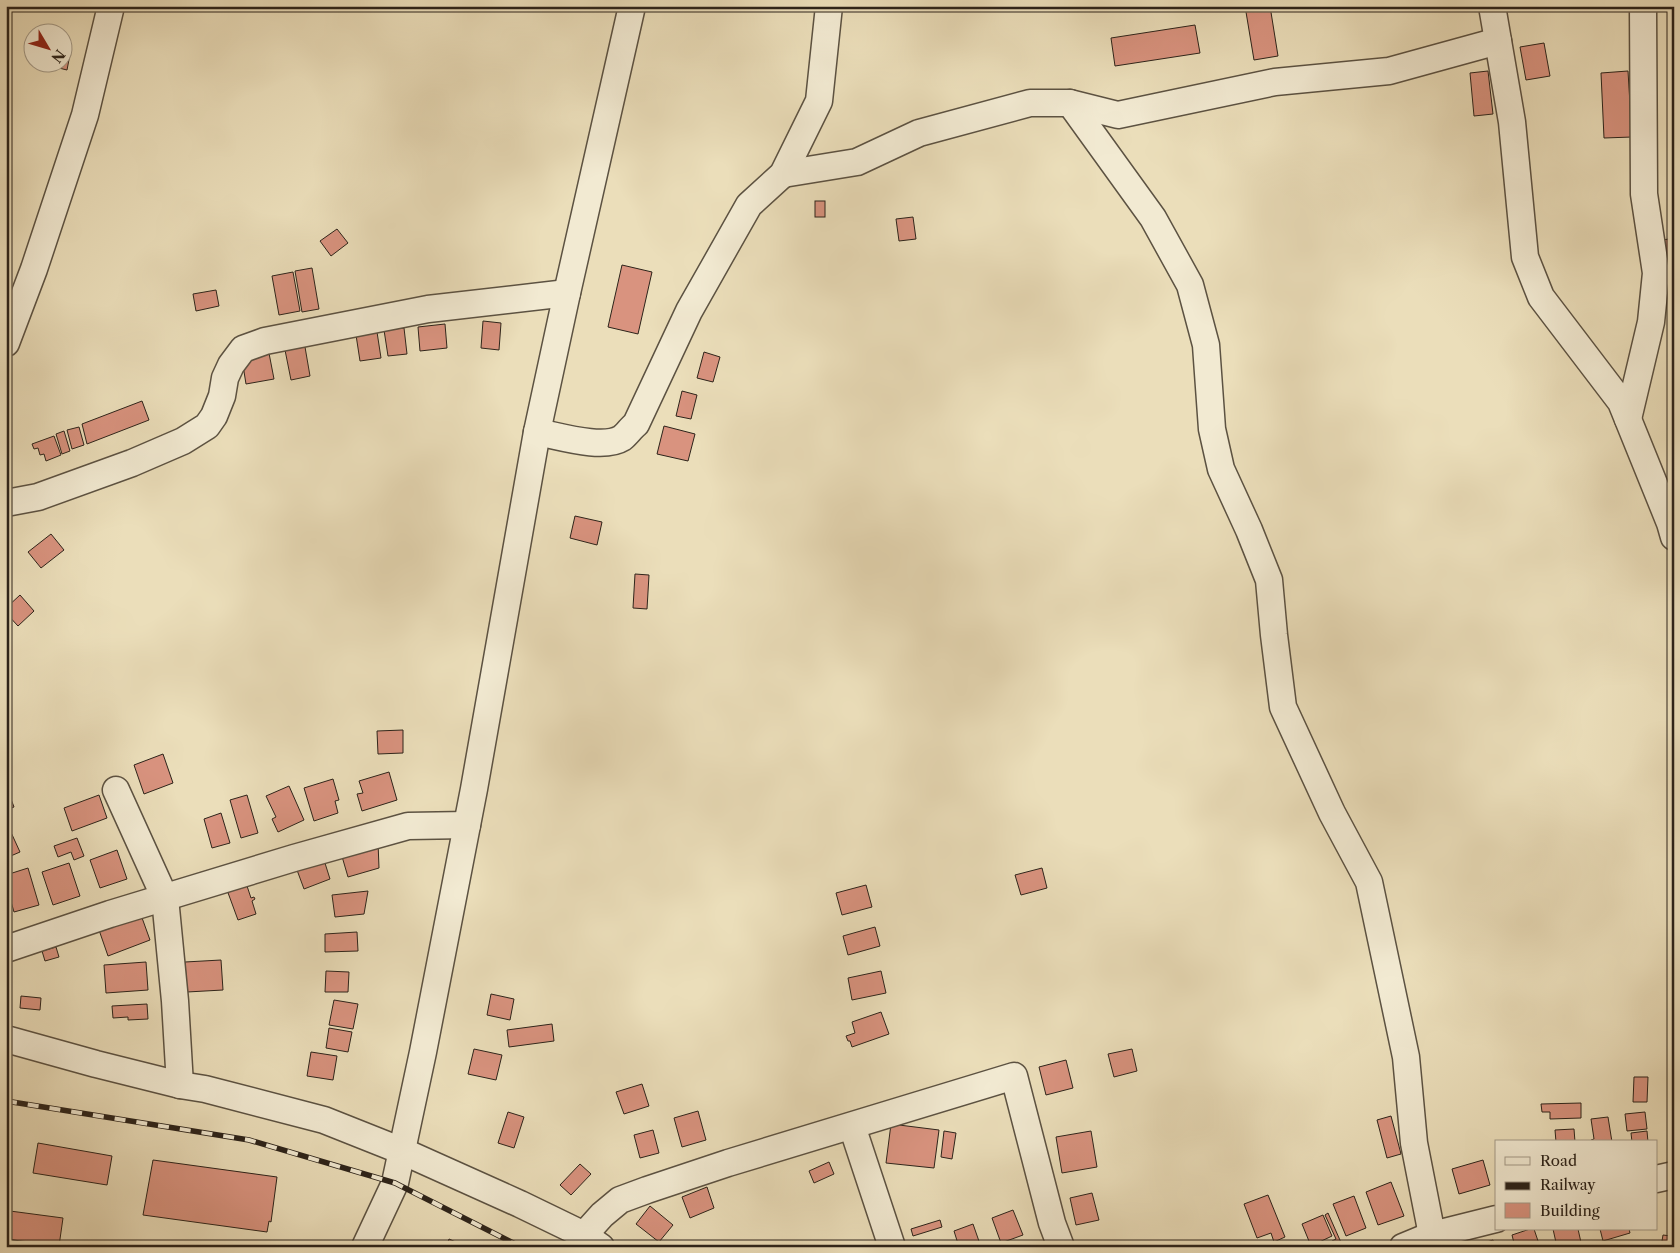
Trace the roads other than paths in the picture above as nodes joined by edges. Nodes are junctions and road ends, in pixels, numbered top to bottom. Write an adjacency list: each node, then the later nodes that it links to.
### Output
1 (111, 6): 10 (street)
2 (632, 6): 9 (street)
3 (829, 6): 8 (street)
4 (1492, 6): 6 (street)
5 (1643, 6): 11 (street)
6 (1498, 41): 7 (street); 11 (street)
7 (1070, 103): 8 (street); 26 (street)
8 (783, 174): 12 (street)
9 (567, 292): 12 (street); 13 (street)
10 (6, 343)
11 (1628, 419): 14 (street)
12 (538, 432): 16 (street)
13 (6, 503)
14 (1674, 537)
15 (116, 790): 17 (street)
16 (467, 825): 17 (street); 22 (street)
17 (165, 898): 18 (street); 20 (street)
18 (8, 942)
19 (6, 1039): 20 (street)
20 (180, 1085): 22 (street)
21 (852, 1126): 27 (street); 29 (street); 30 (street)
22 (402, 1151): 27 (street); 28 (street)
23 (1674, 1174): 24 (street)
24 (1658, 1178)
25 (1495, 1218): 26 (street)
26 (1432, 1234): 31 (street)
27 (592, 1241)
28 (365, 1247)
29 (892, 1247)
30 (1061, 1247)
31 (1403, 1247)

